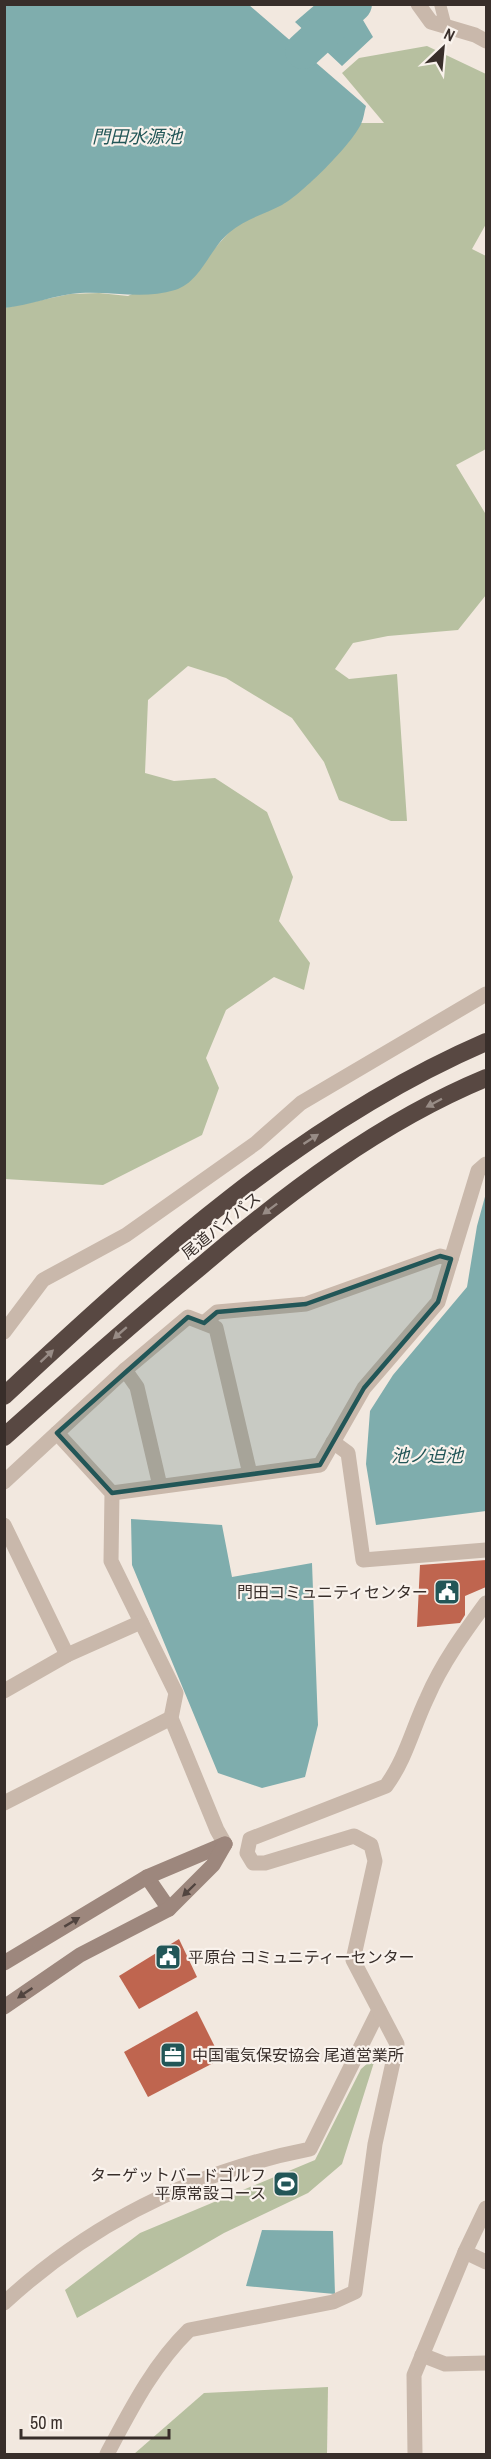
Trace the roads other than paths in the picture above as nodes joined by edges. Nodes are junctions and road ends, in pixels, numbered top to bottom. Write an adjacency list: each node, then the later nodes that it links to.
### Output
1 (418, 4): 3 (street)
2 (440, 4): 3 (lane)
3 (446, 27): 4 (street)
4 (486, 41)
5 (486, 994): 11 (street)
6 (486, 1042): 13 (highway, 尾道バイパス, one-way to 6)
7 (486, 1078): 15 (highway, 尾道バイパス, one-way to 15)
8 (486, 1164): 9 (street)
9 (451, 1259): 10 (street); 16 (street)
10 (204, 1323): 12 (street); 17 (street)
11 (4, 1332)
12 (125, 1370): 14 (street); 19 (street)
13 (4, 1396)
14 (57, 1433): 18 (street); 20 (street)
15 (4, 1437)
16 (333, 1442): 17 (street); 22 (street)
17 (250, 1474): 19 (street)
18 (4, 1482)
19 (160, 1486): 20 (street)
20 (112, 1493): 24 (street)
21 (4, 1525): 25 (street)
22 (486, 1550)
23 (486, 1604): 34 (street)
24 (141, 1622): 25 (street); 27 (street)
25 (67, 1655): 26 (street)
26 (4, 1691)
27 (171, 1718): 28 (street); 29 (street)
28 (4, 1803)
29 (225, 1844): 30 (street); 31 (street, one-way to 31)
30 (147, 1876): 31 (street); 32 (street, one-way to 30)
31 (169, 1909): 33 (street, one-way to 33)
32 (4, 1963)
33 (4, 2007)
34 (379, 2010): 38 (street); 41 (street)
35 (486, 2208): 36 (street)
36 (465, 2252): 37 (street); 39 (street)
37 (486, 2262)
38 (4, 2303)
39 (422, 2355): 40 (street); 42 (street)
40 (486, 2363)
41 (107, 2454)
42 (415, 2454)

